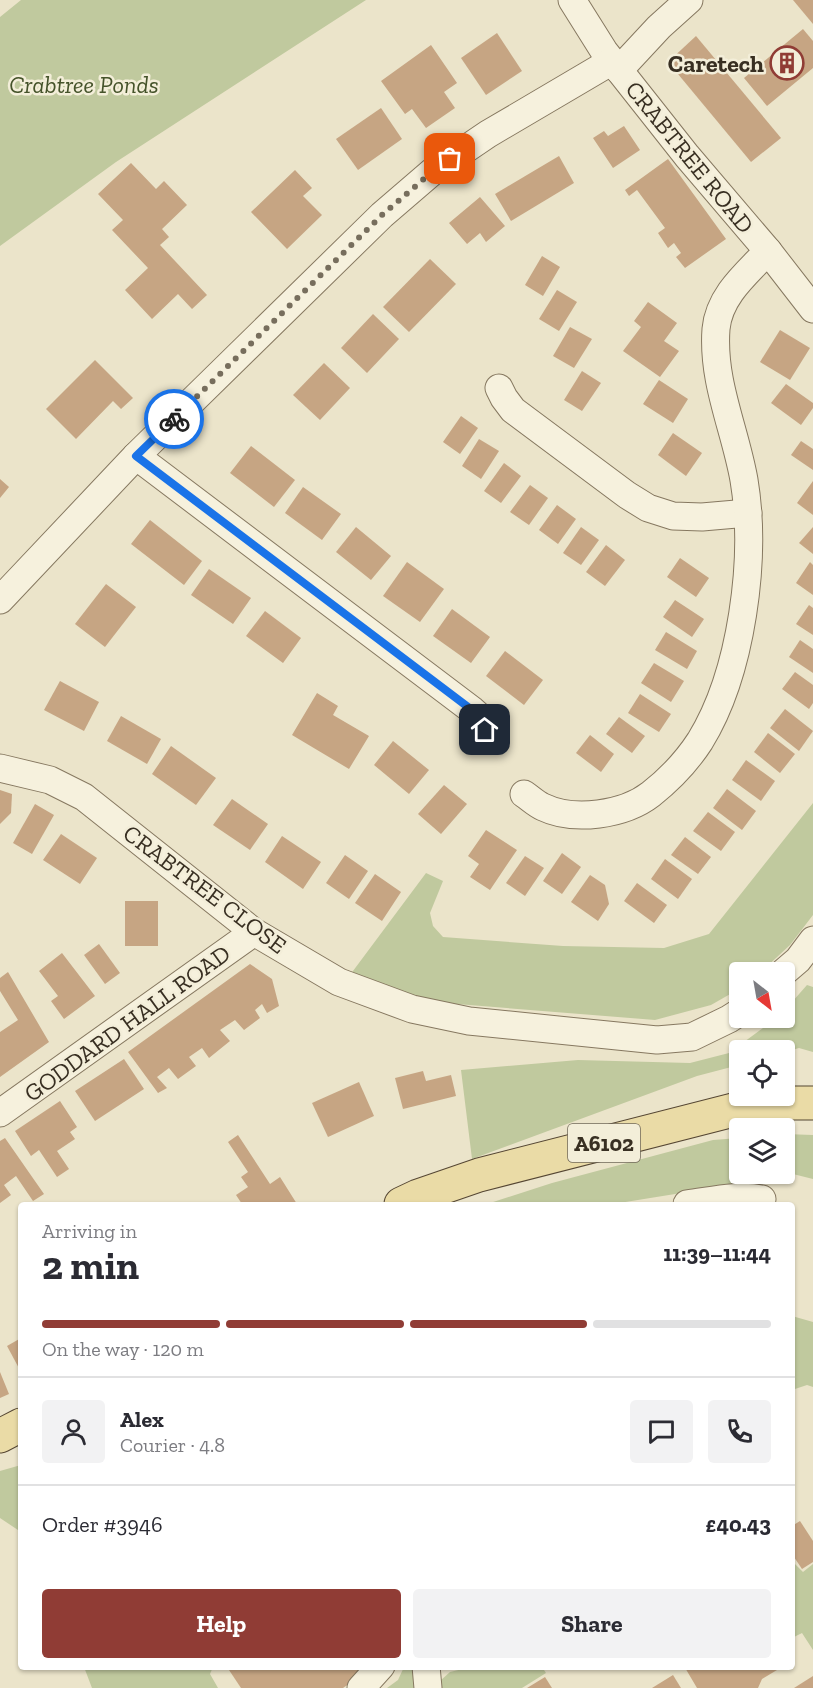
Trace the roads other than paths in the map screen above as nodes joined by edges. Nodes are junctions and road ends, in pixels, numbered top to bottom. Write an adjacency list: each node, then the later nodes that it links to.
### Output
1 (572, 0): 3 (street, CRABTREE ROAD)
2 (689, 0): 3 (street)
3 (615, 66): 4 (street, CRABTREE ROAD); 7 (street)
4 (768, 251): 5 (street, CRABTREE ROAD); 8 (street)
5 (813, 309)
6 (499, 388): 8 (street)
7 (136, 456): 9 (street); 10 (street)
8 (748, 513): 12 (street)
9 (0, 600)
10 (485, 730)
11 (0, 768): 13 (street, CRABTREE CLOSE)
12 (524, 794)
13 (254, 932): 16 (street, CRABTREE CLOSE); 18 (street, GODDARD HALL ROAD)
14 (813, 940): 15 (street)
15 (795, 963)
16 (729, 1018)
17 (813, 1103): 20 (main road, A6102)
18 (0, 1113)
19 (762, 1199): 21 (street)
20 (405, 1202)
21 (701, 1202)
22 (18, 1427): 23 (main road)
23 (0, 1436)
24 (377, 1670): 26 (street)
25 (426, 1670): 27 (street)
26 (361, 1688)
27 (428, 1688)

